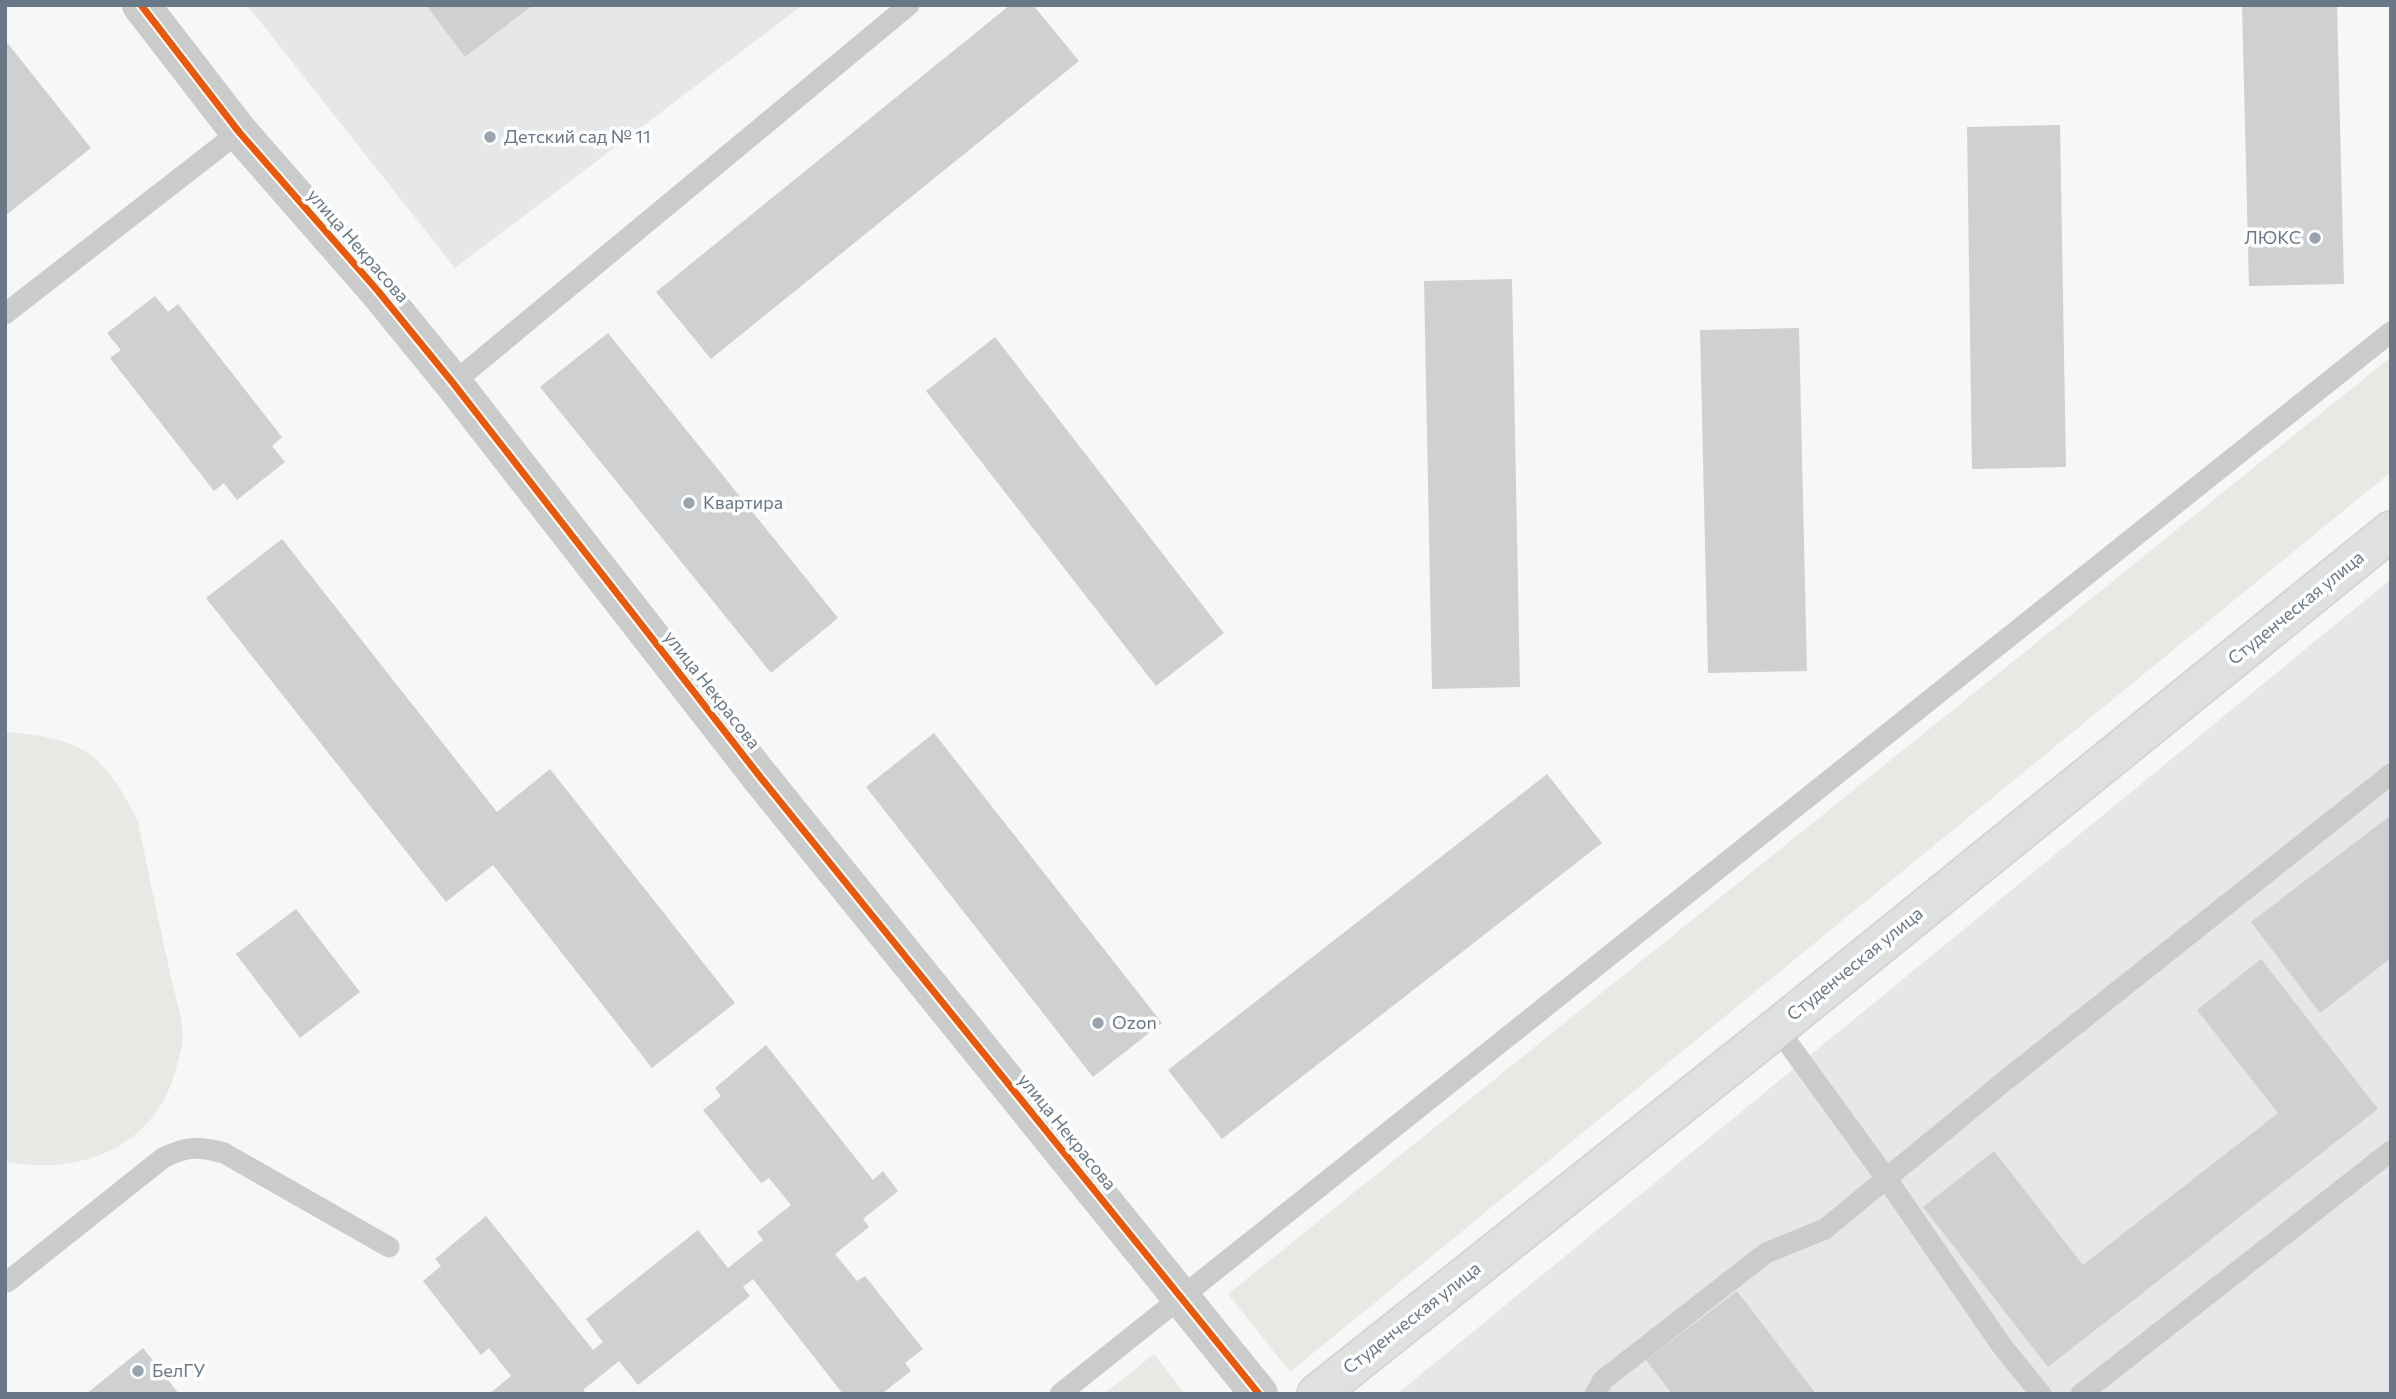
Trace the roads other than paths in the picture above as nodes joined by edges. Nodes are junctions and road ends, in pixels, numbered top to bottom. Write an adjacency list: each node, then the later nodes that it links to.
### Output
1 (141, 5): 3 (street, улица Некрасова)
2 (909, 5): 6 (lane)
3 (239, 132): 4 (lane); 6 (street, улица Некрасова)
4 (5, 314)
5 (2391, 332): 14 (lane)
6 (453, 383): 14 (street, улица Некрасова)
7 (2391, 531): 9 (main road, Студенческая улица)
8 (2391, 774): 11 (lane)
9 (1777, 1028): 11 (lane); 17 (main road, Студенческая улица)
10 (2391, 1151): 20 (lane)
11 (1886, 1178): 18 (lane); 19 (lane)
12 (389, 1247): 13 (lane)
13 (5, 1279)
14 (1182, 1298): 15 (lane); 16 (street, улица Некрасова)
15 (1060, 1394)
16 (1259, 1394)
17 (1317, 1394)
18 (1595, 1394)
19 (2041, 1394)
20 (2081, 1394)

